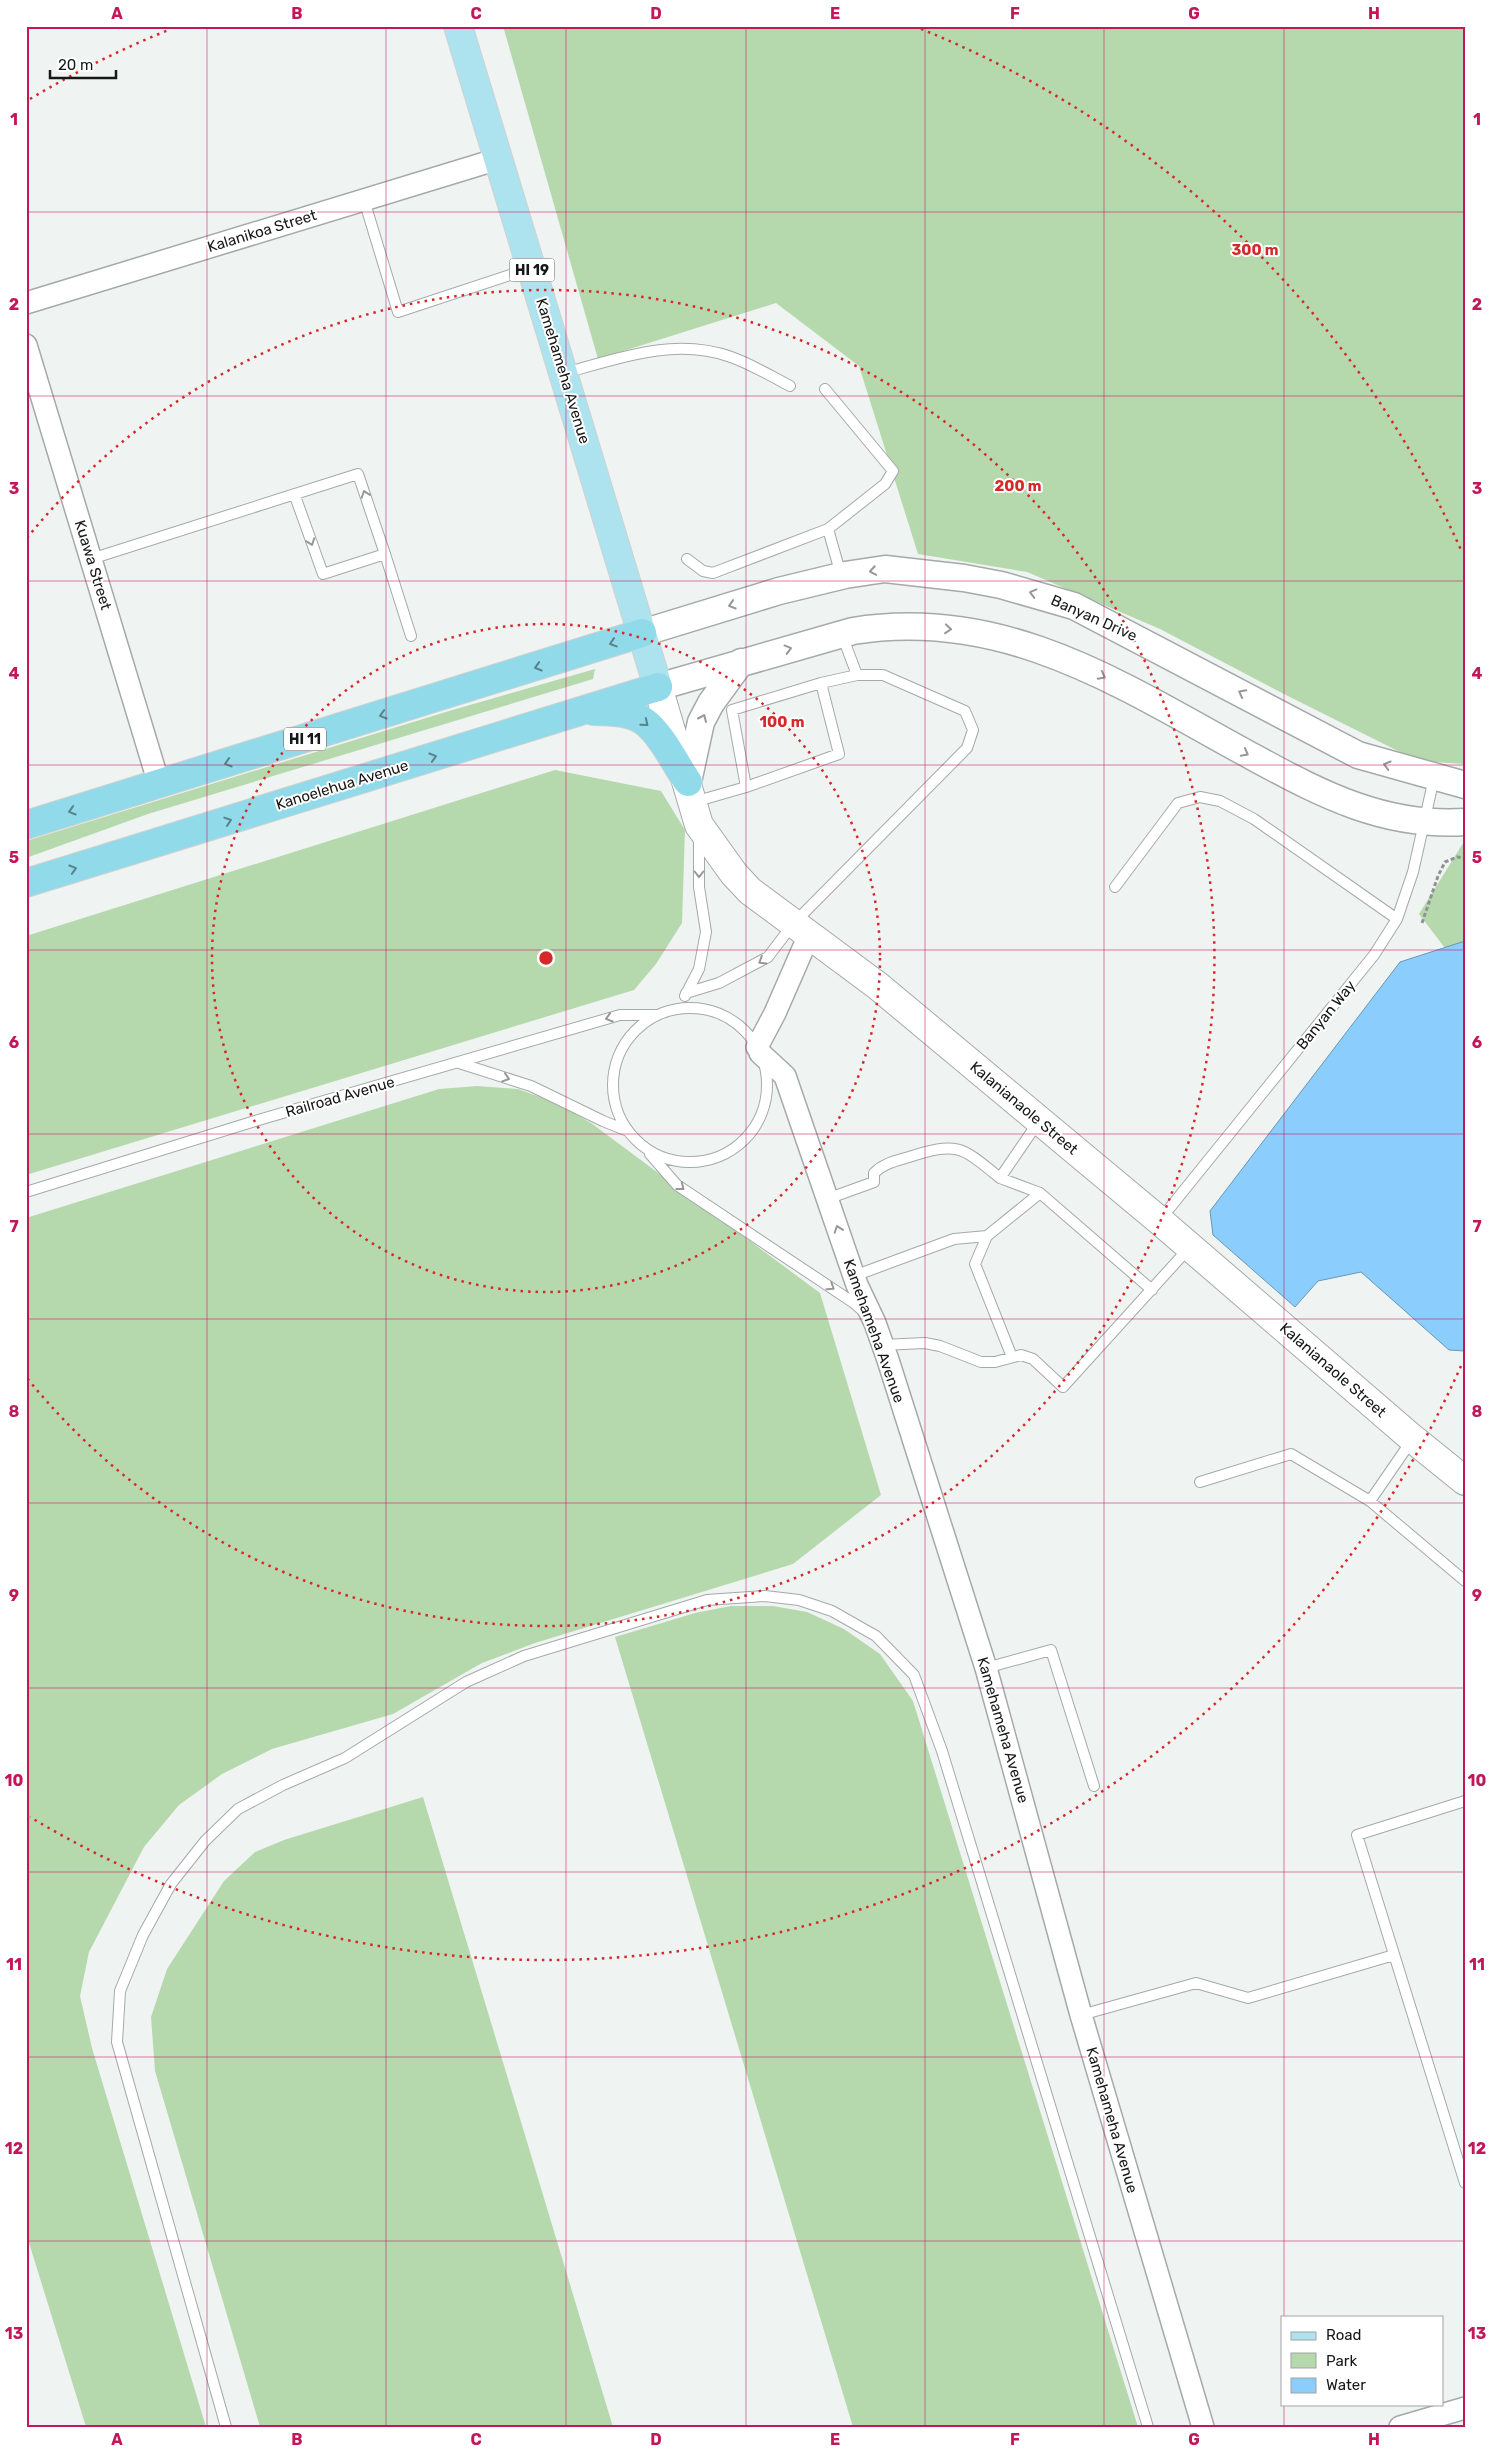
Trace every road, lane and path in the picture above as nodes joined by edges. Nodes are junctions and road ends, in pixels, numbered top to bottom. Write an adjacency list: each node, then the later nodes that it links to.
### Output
1 (458, 26): 2 (main road, Kamehameha Avenue / HI 19)
2 (498, 158): 3 (street, Kalanikoa Street); 4 (main road, Kamehameha Avenue / HI 19)
3 (364, 200): 4 (lane); 5 (street, Kalanikoa Street)
4 (532, 268): 7 (main road, Kamehameha Avenue / HI 19)
5 (26, 303)
6 (26, 345): 13 (street, Kuawa Street)
7 (564, 373): 8 (lane); 16 (main road, Kamehameha Avenue / HI 19)
8 (790, 386)
9 (825, 389): 11 (lane)
10 (295, 496): 12 (lane, one-way to 12); 12 (lane, one-way to 10); 13 (lane)
11 (828, 530): 14 (lane); 15 (lane)
12 (385, 554): 18 (lane)
13 (91, 559): 25 (street, Kuawa Street)
14 (687, 560)
15 (841, 576): 16 (street, Banyan Drive, one-way to 16); 24 (street, Banyan Drive, one-way to 15)
16 (642, 633): 22 (main road, Kamehameha Avenue / HI 19); 25 (highway, HI 11, one-way to 25)
17 (842, 634): 19 (street, one-way to 17); 20 (lane); 29 (street, one-way to 29)
18 (411, 636)
19 (741, 662): 22 (street); 28 (street, one-way to 19)
20 (857, 675): 21 (lane); 37 (lane)
21 (820, 683): 27 (lane); 27 (lane)
22 (658, 687): 23 (highway, Kanoelehua Avenue); 28 (main road, Kalanianaole Street / HI 19)
23 (582, 711): 28 (highway, one-way to 28); 33 (highway, Kanoelehua Avenue, one-way to 23)
24 (1434, 778): 26 (street, Banyan Drive); 29 (lane, Banyan Way)
25 (160, 784): 31 (highway, HI 11, one-way to 31)
26 (1465, 785)
27 (746, 787): 28 (lane)
28 (693, 803): 37 (main road, Kalanianaole Street / HI 19); 38 (lane, one-way to 38)
29 (1425, 822): 30 (street); 35 (lane, Banyan Way)
30 (1465, 822)
31 (26, 825)
32 (1465, 858): 36 (path)
33 (26, 883)
34 (1115, 887): 35 (lane)
35 (1397, 919): 50 (lane, Banyan Way)
36 (1422, 923)
37 (801, 930): 38 (lane, one-way to 38); 41 (street); 43 (main road, Kalanianaole Street)
38 (686, 993): 39 (lane)
39 (677, 1009): 40 (lane); 41 (lane)
40 (657, 1015): 42 (lane, Railroad Avenue, one-way to 42); 44 (lane)
41 (758, 1050): 45 (lane); 49 (street, Kamehameha Avenue)
42 (459, 1063): 44 (lane, one-way to 44); 47 (lane, Railroad Avenue)
43 (1039, 1120): 46 (lane); 50 (main road, Kalanianaole Street)
44 (628, 1131): 45 (lane)
45 (648, 1151): 55 (lane, one-way to 55)
46 (1000, 1178): 48 (lane); 49 (lane)
47 (26, 1192)
48 (1040, 1193): 51 (lane); 54 (lane)
49 (828, 1199): 53 (street, Kamehameha Avenue, one-way to 49)
50 (1160, 1220): 52 (main road, Kalanianaole Street)
51 (987, 1236): 53 (lane); 57 (lane)
52 (1190, 1247): 54 (lane); 58 (main road, Kalanianaole Street)
53 (854, 1276): 55 (street, Kamehameha Avenue)
54 (1152, 1290): 57 (lane)
55 (875, 1323): 56 (street, Kamehameha Avenue)
56 (882, 1345): 57 (lane); 63 (street, Kamehameha Avenue)
57 (1012, 1357)
58 (1413, 1439): 59 (main road, Kalanianaole Street); 61 (lane)
59 (1465, 1481)
60 (1200, 1482): 61 (lane)
61 (1370, 1501): 62 (lane)
62 (1465, 1581)
63 (986, 1668): 64 (lane); 67 (street, Kamehameha Avenue)
64 (1094, 1786)
65 (1465, 1801): 66 (lane)
66 (1394, 1955): 67 (lane); 68 (lane)
67 (1081, 2015): 72 (street, Kamehameha Avenue)
68 (1465, 2183)
69 (1465, 2408): 73 (street)
70 (226, 2427): 71 (lane)
71 (1148, 2427)
72 (1202, 2427)
73 (1400, 2427)

